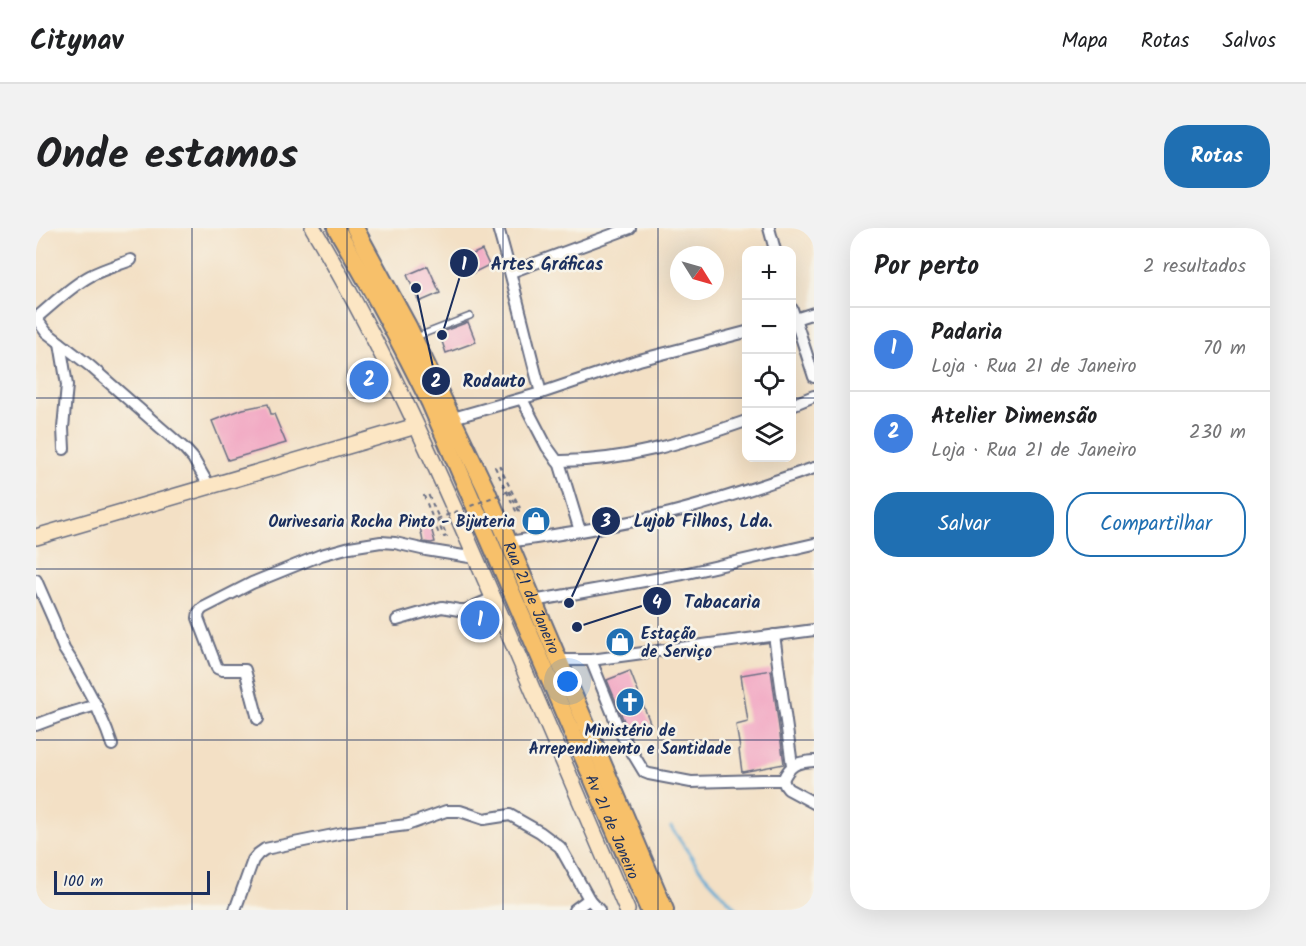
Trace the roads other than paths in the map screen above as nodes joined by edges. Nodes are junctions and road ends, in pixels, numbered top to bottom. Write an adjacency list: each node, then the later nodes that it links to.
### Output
1 (313, 228): 26 (street)
2 (336, 228): 57 (main road, Av 21 de Janeiro)
3 (355, 228): 17 (main road, Rua 21 de Janeiro)
4 (498, 228): 9 (street)
5 (630, 228): 9 (street)
6 (769, 228): 7 (street)
7 (774, 246)
8 (131, 260): 13 (street)
9 (511, 272): 20 (street)
10 (814, 313): 11 (street)
11 (796, 315)
12 (470, 316): 17 (lane)
13 (36, 318): 15 (street)
14 (796, 327): 19 (street)
15 (41, 333): 18 (street)
16 (742, 333): 20 (street)
17 (414, 338): 24 (main road, Rua 21 de Janeiro)
18 (60, 343): 27 (street); 30 (street)
19 (814, 377)
20 (541, 393): 22 (street)
21 (814, 396): 23 (street)
22 (522, 399): 24 (street); 28 (street)
23 (796, 403)
24 (453, 418): 33 (main road, Rua 21 de Janeiro)
25 (742, 423): 28 (street)
26 (416, 426): 30 (street); 35 (street)
27 (64, 449)
28 (557, 461): 31 (street)
29 (814, 468): 31 (street)
30 (209, 486): 32 (street)
31 (580, 531): 33 (street)
32 (36, 537)
33 (508, 542): 38 (main road, Rua 21 de Janeiro)
34 (814, 544): 38 (street)
35 (476, 558): 37 (street); 45 (street)
36 (36, 580): 44 (street)
37 (493, 598): 39 (street); 56 (street)
38 (533, 601): 42 (main road, Rua 21 de Janeiro)
39 (397, 620)
40 (814, 630): 41 (street)
41 (774, 635): 43 (street); 49 (street)
42 (558, 660): 43 (street); 58 (main road, Rua 21 de Janeiro)
43 (591, 660): 50 (street)
44 (96, 705): 46 (street); 47 (street)
45 (258, 719)
46 (36, 725)
47 (112, 745)
48 (814, 761): 49 (street)
49 (792, 765): 50 (street)
50 (783, 780): 51 (street)
51 (814, 803)
52 (589, 899): 53 (street); 54 (street); 55 (street)
53 (235, 910)
54 (574, 910)
55 (599, 910)
56 (627, 910)
57 (649, 910)
58 (665, 910)

